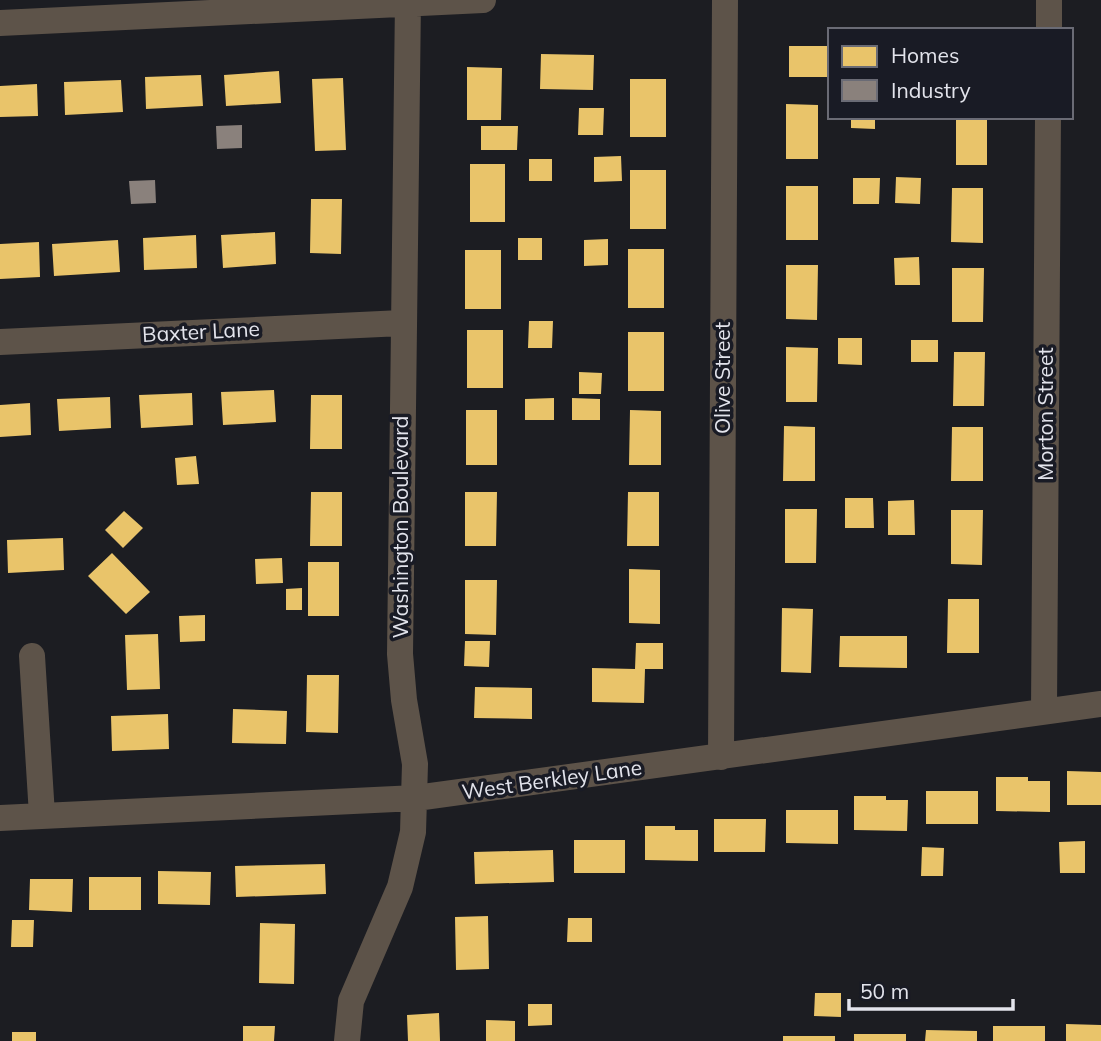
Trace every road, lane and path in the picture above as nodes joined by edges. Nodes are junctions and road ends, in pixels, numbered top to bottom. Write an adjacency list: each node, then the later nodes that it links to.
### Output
1 (483, 0): 4 (street)
2 (725, 0): 13 (street, Olive Street)
3 (1049, 0): 6 (street)
4 (408, 2): 5 (street); 8 (street, Washington Boulevard)
5 (0, 23)
6 (1049, 28)
7 (1048, 119): 12 (street, Morton Street)
8 (402, 323): 9 (street, Baxter Lane); 14 (street, Washington Boulevard)
9 (0, 342)
10 (32, 656): 15 (street)
11 (1101, 704): 12 (street, West Berkley Lane)
12 (1044, 710): 13 (street, West Berkley Lane)
13 (722, 757): 14 (street, West Berkley Lane)
14 (416, 798): 15 (street, West Berkley Lane); 17 (street, Washington Boulevard)
15 (42, 815): 16 (street, West Berkley Lane)
16 (0, 818)
17 (347, 1041)

